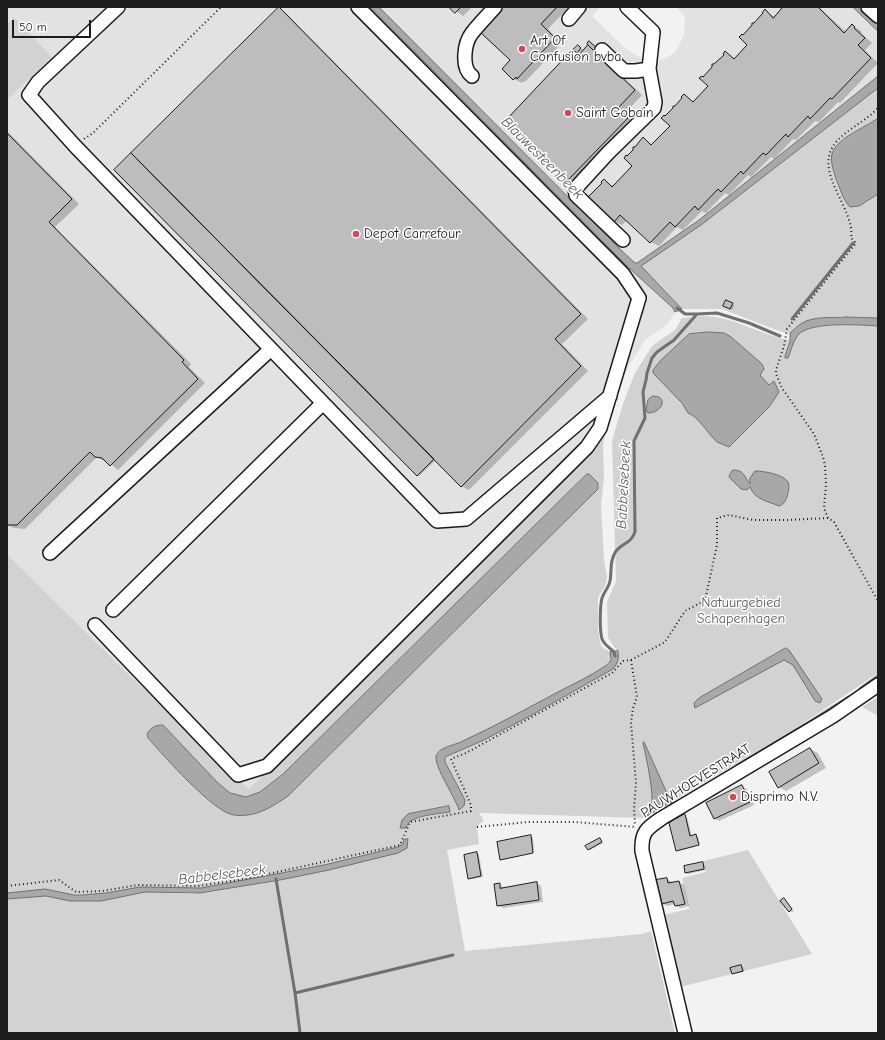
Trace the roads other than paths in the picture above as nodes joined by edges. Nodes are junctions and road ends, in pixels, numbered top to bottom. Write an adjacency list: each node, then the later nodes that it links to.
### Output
1 (118, 7): 13 (street)
2 (358, 7): 14 (street)
3 (495, 7): 11 (street)
4 (579, 7): 8 (street)
5 (627, 7): 10 (street)
6 (868, 7): 7 (street)
7 (878, 16)
8 (569, 19)
9 (602, 50): 10 (street)
10 (649, 69): 12 (street)
11 (472, 76)
12 (623, 240)
13 (271, 349): 15 (street); 16 (street)
14 (610, 396): 15 (street); 18 (street)
15 (323, 403): 17 (street)
16 (50, 553)
17 (113, 610)
18 (95, 625)
19 (878, 685): 20 (street, PAUWHOEVESTRAAT)
20 (685, 1033)

